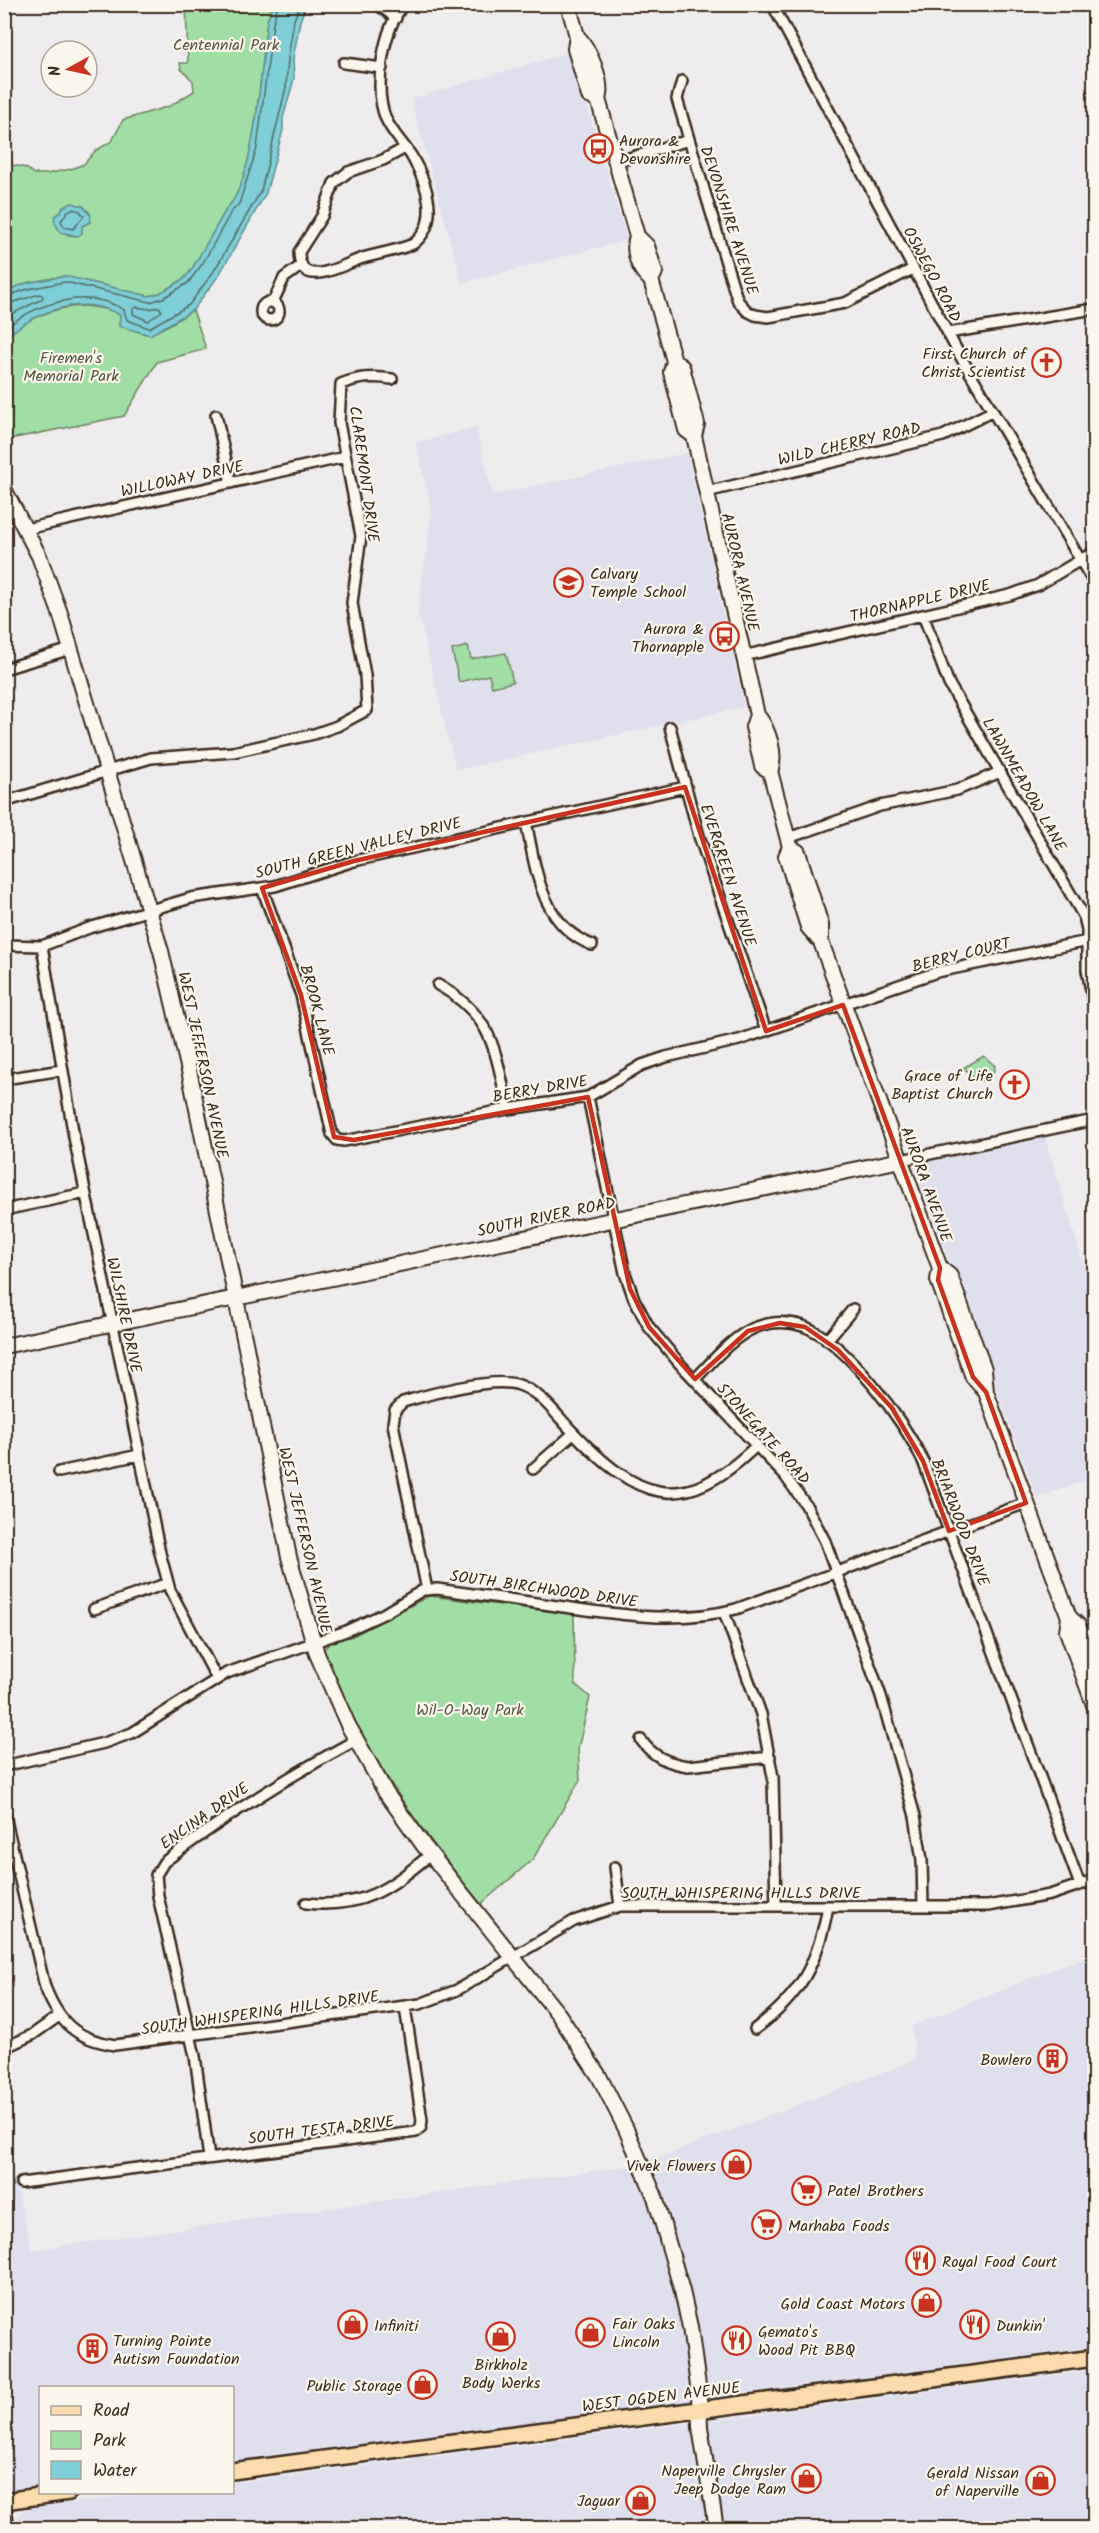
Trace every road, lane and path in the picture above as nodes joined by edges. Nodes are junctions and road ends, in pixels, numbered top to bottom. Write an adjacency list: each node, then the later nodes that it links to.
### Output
1 (377, 4): 5 (street)
2 (404, 4): 5 (street)
3 (568, 4): 11 (street, AURORA AVENUE)
4 (772, 4): 13 (street, OSWEGO ROAD)
5 (396, 18): 7 (street)
6 (344, 63): 7 (street)
7 (382, 68): 10 (street)
8 (682, 81): 9 (street, DEVONSHIRE AVENUE)
9 (689, 140): 11 (street, DEVONSHIRE AVENUE); 13 (street, DEVONSHIRE AVENUE)
10 (405, 148): 12 (street); 12 (street)
11 (616, 162): 23 (street, AURORA AVENUE)
12 (302, 265): 14 (street)
13 (913, 270): 16 (street, OSWEGO ROAD)
14 (273, 302)
15 (1095, 309): 16 (street)
16 (948, 333): 18 (street, OSWEGO ROAD)
17 (392, 379): 20 (street, CLAREMONT DRIVE)
18 (993, 411): 23 (street, WILD CHERRY ROAD); 26 (street, OSWEGO ROAD)
19 (216, 415): 21 (street)
20 (345, 457): 21 (street, WILLOWAY DRIVE); 33 (street, CLAREMONT DRIVE)
21 (231, 483): 24 (street, WILLOWAY DRIVE)
22 (4, 489): 24 (street, WEST JEFFERSON AVENUE)
23 (706, 492): 30 (street, AURORA AVENUE)
24 (26, 529): 29 (street, WEST JEFFERSON AVENUE)
25 (1095, 552): 26 (street, THORNAPPLE DRIVE)
26 (1081, 560): 27 (street, OSWEGO ROAD); 28 (street, THORNAPPLE DRIVE)
27 (1095, 584)
28 (923, 615): 30 (street, THORNAPPLE DRIVE); 34 (street, LAWNMEADOW LANE)
29 (71, 650): 31 (street); 33 (street, WEST JEFFERSON AVENUE)
30 (743, 656): 38 (street, AURORA AVENUE)
31 (4, 669)
32 (670, 727): 35 (street, EVERGREEN AVENUE)
33 (107, 771): 36 (street, CLAREMONT DRIVE); 40 (street, WEST JEFFERSON AVENUE)
34 (1000, 772): 38 (street); 41 (street, LAWNMEADOW LANE)
35 (685, 787): 37 (street, SOUTH GREEN VALLEY DRIVE); 48 (street, EVERGREEN AVENUE)
36 (4, 802)
37 (526, 822): 39 (street, SOUTH GREEN VALLEY DRIVE); 43 (street)
38 (789, 843): 46 (street, AURORA AVENUE)
39 (262, 888): 40 (street, SOUTH GREEN VALLEY DRIVE); 54 (street, BROOK LANE)
40 (148, 909): 44 (street, SOUTH GREEN VALLEY DRIVE); 59 (street, WEST JEFFERSON AVENUE)
41 (1088, 941): 46 (street, BERRY COURT); 47 (street, LAWNMEADOW LANE)
42 (4, 945): 44 (street, SOUTH GREEN VALLEY DRIVE)
43 (592, 945)
44 (42, 946): 49 (street, WILSHIRE DRIVE)
45 (438, 985): 52 (street)
46 (843, 1005): 48 (street, BERRY DRIVE); 55 (street, AURORA AVENUE)
47 (1095, 1006)
48 (766, 1030): 51 (street, BERRY DRIVE)
49 (62, 1070): 50 (street); 56 (street, WILSHIRE DRIVE)
50 (4, 1079)
51 (588, 1097): 52 (street, BERRY DRIVE); 58 (street, STONEGATE ROAD)
52 (508, 1109): 54 (street, BERRY DRIVE)
53 (1095, 1120): 55 (street, SOUTH RIVER ROAD)
54 (337, 1140)
55 (901, 1160): 58 (street, SOUTH RIVER ROAD); 70 (street, AURORA AVENUE)
56 (85, 1193): 57 (street); 61 (street, WILSHIRE DRIVE)
57 (4, 1210)
58 (613, 1219): 59 (street, SOUTH RIVER ROAD); 64 (street, STONEGATE ROAD)
59 (236, 1298): 61 (street, SOUTH RIVER ROAD); 78 (street, WEST JEFFERSON AVENUE)
60 (853, 1310): 62 (street)
61 (111, 1324): 63 (street, SOUTH RIVER ROAD); 67 (street, WILSHIRE DRIVE)
62 (827, 1340): 64 (street, BRIARWOOD DRIVE); 71 (street, BRIARWOOD DRIVE)
63 (4, 1346)
64 (695, 1379): 66 (street, STONEGATE ROAD)
65 (574, 1433): 66 (street); 68 (street); 74 (street)
66 (757, 1444): 72 (street, STONEGATE ROAD)
67 (140, 1455): 69 (street); 73 (street, WILSHIRE DRIVE)
68 (533, 1469)
69 (59, 1472)
70 (1026, 1503): 71 (street, SOUTH BIRCHWOOD DRIVE); 77 (street, AURORA AVENUE)
71 (949, 1532): 72 (street, SOUTH BIRCHWOOD DRIVE); 90 (street, BRIARWOOD DRIVE)
72 (837, 1573): 76 (street, SOUTH BIRCHWOOD DRIVE); 95 (street, STONEGATE ROAD)
73 (168, 1583): 75 (street); 80 (street, WILSHIRE DRIVE)
74 (427, 1590): 76 (street, SOUTH BIRCHWOOD DRIVE); 78 (street, SOUTH BIRCHWOOD DRIVE)
75 (94, 1609)
76 (724, 1612): 84 (street)
77 (1069, 1617): 79 (street, AURORA AVENUE); 81 (street, AURORA AVENUE)
78 (313, 1643): 80 (street, SOUTH BIRCHWOOD DRIVE); 82 (street, WEST JEFFERSON AVENUE)
79 (1095, 1669)
80 (217, 1678): 85 (street, SOUTH BIRCHWOOD DRIVE)
81 (1095, 1706)
82 (356, 1740): 87 (street, WEST JEFFERSON AVENUE); 100 (street, ENCINA DRIVE)
83 (641, 1740): 84 (street)
84 (770, 1757): 93 (street)
85 (4, 1766)
86 (4, 1812): 98 (street)
87 (431, 1854): 91 (street); 96 (street, WEST JEFFERSON AVENUE)
88 (615, 1867): 92 (street)
89 (1095, 1880): 90 (street, SOUTH WHISPERING HILLS DRIVE)
90 (1080, 1885): 95 (street, SOUTH WHISPERING HILLS DRIVE)
91 (306, 1903)
92 (620, 1906): 93 (street, SOUTH WHISPERING HILLS DRIVE); 96 (street, SOUTH WHISPERING HILLS DRIVE)
93 (776, 1906): 94 (street, SOUTH WHISPERING HILLS DRIVE)
94 (828, 1906): 95 (street, SOUTH WHISPERING HILLS DRIVE); 99 (street)
95 (923, 1906)
96 (514, 1956): 97 (street, SOUTH WHISPERING HILLS DRIVE); 105 (street, WEST JEFFERSON AVENUE)
97 (405, 2007): 100 (street, SOUTH WHISPERING HILLS DRIVE); 102 (street, SOUTH TESTA DRIVE)
98 (59, 2016): 100 (street, SOUTH WHISPERING HILLS DRIVE); 101 (street)
99 (754, 2030)
100 (191, 2036): 102 (street)
101 (4, 2048)
102 (209, 2158): 103 (street, SOUTH TESTA DRIVE)
103 (21, 2183)
104 (1095, 2358): 105 (main road, WEST OGDEN AVENUE)
105 (699, 2409): 106 (main road, WEST OGDEN AVENUE); 110 (street, WEST JEFFERSON AVENUE)
106 (234, 2471)
107 (61, 2494): 108 (main road)
108 (5, 2501): 109 (street)
109 (9, 2529)
110 (716, 2529)

